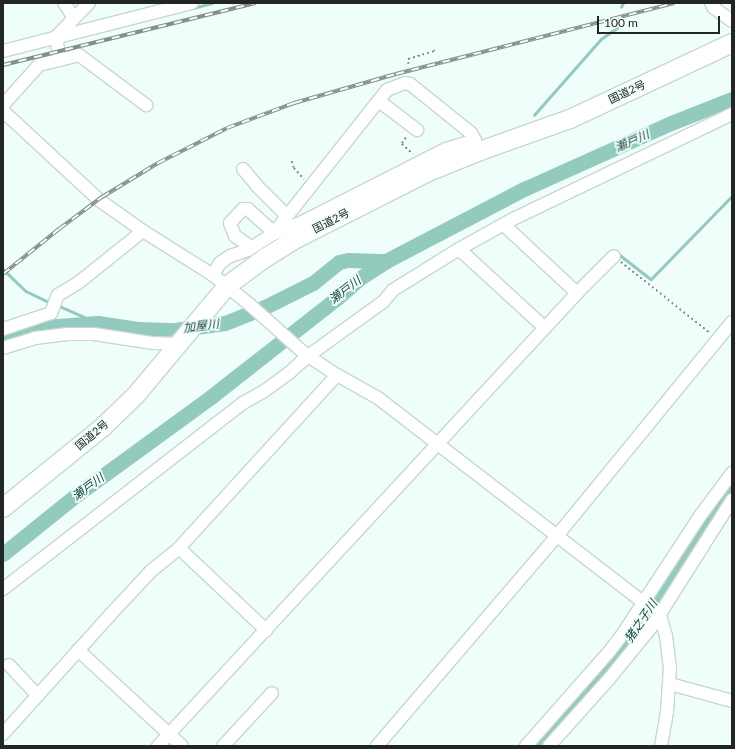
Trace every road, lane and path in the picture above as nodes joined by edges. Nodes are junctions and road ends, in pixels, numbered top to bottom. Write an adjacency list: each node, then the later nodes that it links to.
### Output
1 (64, 3): 5 (street)
2 (89, 3): 5 (street)
3 (192, 3): 7 (street)
4 (711, 3): 6 (street)
5 (74, 18): 7 (street)
6 (732, 21)
7 (56, 40): 10 (street); 12 (street)
8 (732, 44): 21 (highway, 国道2号)
9 (434, 50): 13 (path)
10 (3, 51)
11 (732, 53): 36 (highway, 国道2号)
12 (60, 60): 15 (street); 16 (street)
13 (408, 64)
14 (379, 101): 19 (street); 21 (street); 25 (street)
15 (3, 105)
16 (146, 105)
17 (3, 111): 29 (street)
18 (732, 114): 27 (street)
19 (417, 130)
20 (406, 138): 23 (path)
21 (478, 145): 23 (street); 28 (highway, 国道2号)
22 (292, 161): 25 (path)
23 (420, 161): 28 (street)
24 (243, 168): 26 (street)
25 (310, 186): 26 (street)
26 (286, 215): 30 (street)
27 (504, 225): 32 (street); 35 (street)
28 (301, 230): 30 (street); 36 (highway, 国道2号)
29 (143, 231): 34 (street); 39 (street)
30 (273, 234): 31 (street); 31 (street)
31 (252, 247): 34 (street)
32 (459, 249): 38 (street); 43 (street)
33 (616, 258): 35 (street); 40 (path)
34 (213, 275): 36 (street)
35 (577, 293): 38 (street)
36 (238, 295): 41 (highway, 国道2号); 43 (street)
37 (732, 322): 40 (street)
38 (545, 328): 45 (street)
39 (3, 329)
40 (718, 339): 51 (street)
41 (187, 340): 42 (street); 48 (highway, 国道2号); 50 (highway, 国道2号)
42 (3, 348)
43 (306, 354): 44 (street); 53 (street)
44 (337, 375): 45 (street); 52 (street)
45 (440, 447): 51 (street); 56 (street)
46 (732, 473): 54 (street)
47 (732, 500): 49 (street)
48 (3, 508)
49 (727, 515): 55 (street)
50 (3, 518)
51 (556, 536): 54 (street); 67 (street)
52 (179, 548): 56 (street); 57 (street)
53 (3, 589)
54 (644, 603): 55 (street); 68 (street)
55 (658, 614): 59 (street); 69 (street)
56 (266, 630): 64 (street)
57 (78, 650): 61 (street); 64 (street)
58 (9, 665): 61 (street)
59 (670, 684): 62 (street); 70 (street)
60 (272, 693): 66 (street)
61 (38, 696): 63 (street)
62 (732, 701)
63 (3, 734)
64 (174, 739): 65 (street)
65 (158, 746)
66 (223, 746)
67 (377, 746)
68 (526, 746)
69 (549, 746)
70 (661, 746)

